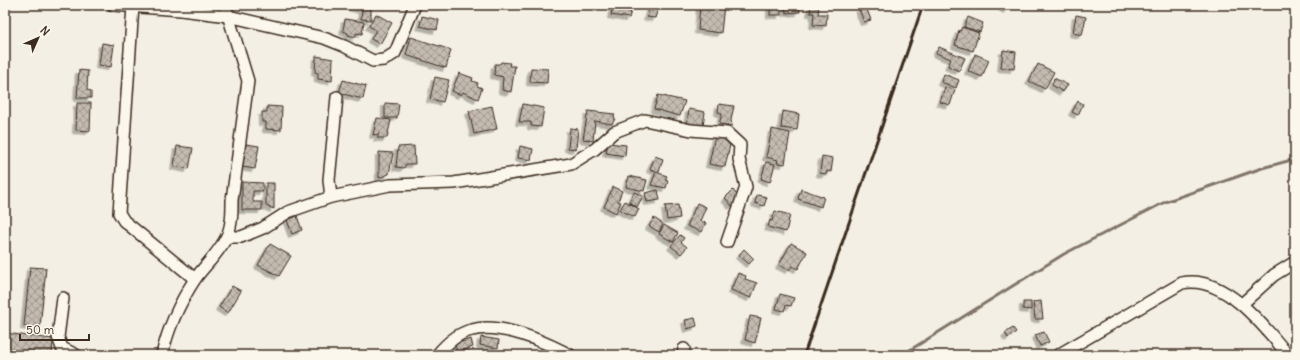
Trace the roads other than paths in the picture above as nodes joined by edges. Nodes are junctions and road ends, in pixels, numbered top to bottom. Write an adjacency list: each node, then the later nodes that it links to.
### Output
1 (113, 5): 4 (street)
2 (225, 5): 5 (street)
3 (415, 5): 5 (street)
4 (133, 6): 5 (street); 11 (street)
5 (228, 16): 8 (street)
6 (337, 97): 7 (street)
7 (331, 197): 8 (street); 9 (street)
8 (226, 237): 11 (street)
9 (726, 242)
10 (1295, 262): 13 (street)
11 (195, 279): 15 (street)
12 (63, 298): 14 (street)
13 (1242, 304): 18 (street); 19 (street)
14 (76, 355)
15 (162, 355)
16 (437, 355): 17 (street)
17 (570, 355)
18 (1058, 355)
19 (1288, 355)

